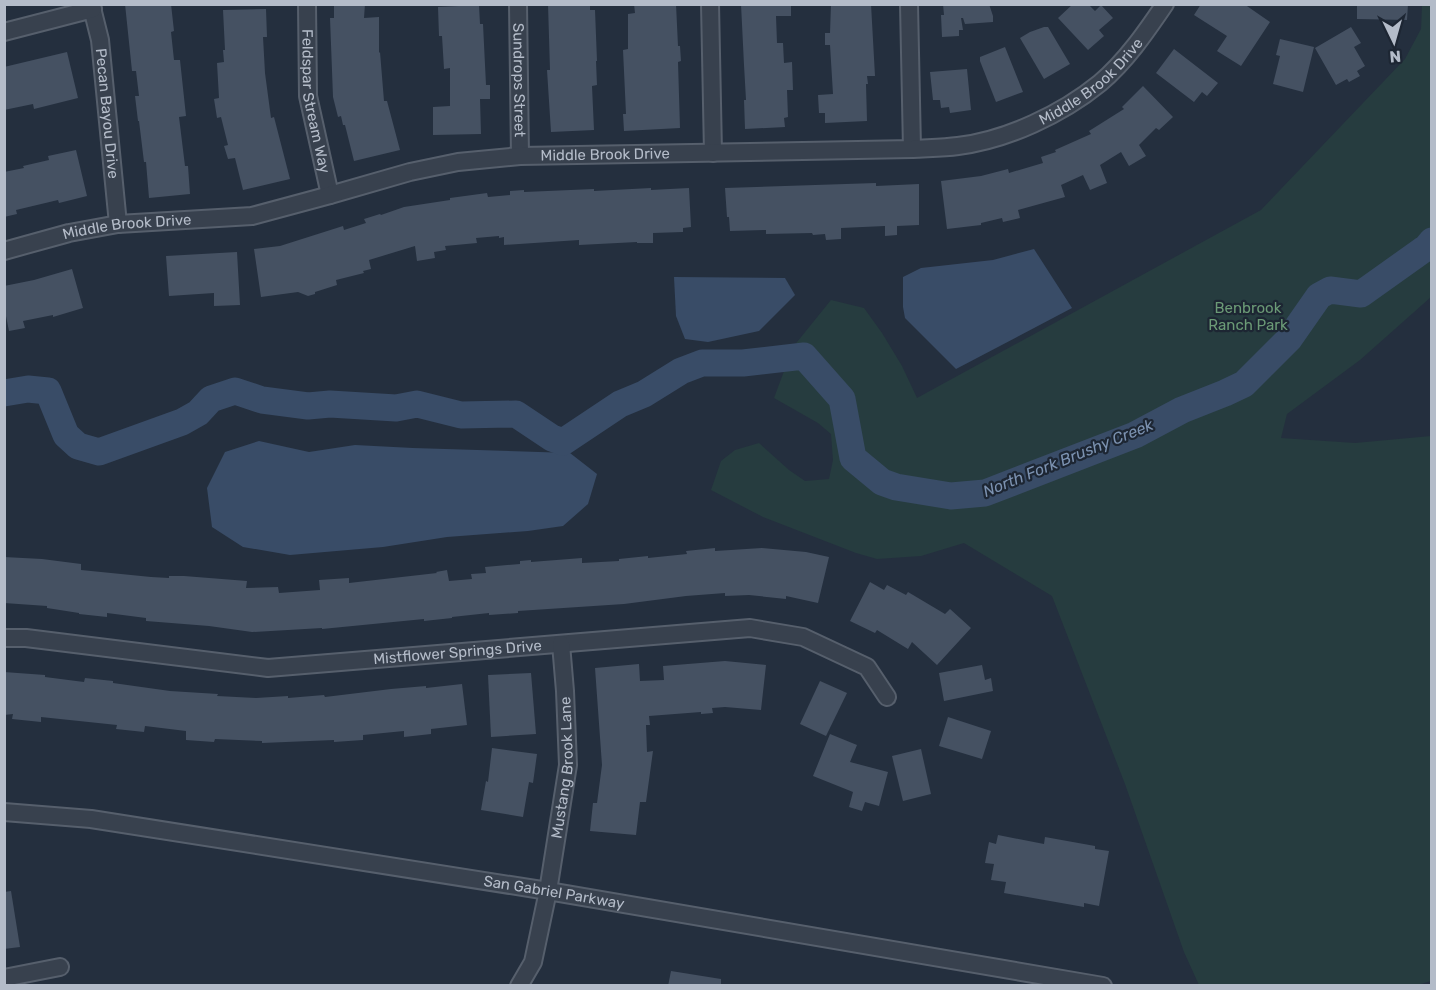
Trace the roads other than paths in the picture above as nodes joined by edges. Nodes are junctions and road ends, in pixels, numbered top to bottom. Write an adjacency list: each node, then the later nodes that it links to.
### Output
1 (308, 4): 11 (street, Feldspar Stream Way)
2 (518, 4): 10 (street, Sundrops Street)
3 (710, 4): 9 (street)
4 (909, 4): 8 (street)
5 (1165, 4): 8 (street, Middle Brook Drive)
6 (92, 7): 7 (street); 12 (street, Pecan Bayou Drive)
7 (4, 32)
8 (912, 148): 9 (street, Middle Brook Drive)
9 (712, 153): 10 (street, Middle Brook Drive)
10 (520, 156): 11 (street, Middle Brook Drive)
11 (330, 195): 12 (street, Middle Brook Drive)
12 (118, 224): 13 (street, Middle Brook Drive)
13 (4, 251)
14 (4, 638): 15 (street, Mistflower Springs Drive)
15 (561, 645): 16 (street, Mistflower Springs Drive); 18 (street, Mustang Brook Lane)
16 (887, 697)
17 (4, 812): 18 (street, San Gabriel Parkway)
18 (548, 891): 21 (street, Mustang Brook Lane); 22 (street, San Gabriel Parkway)
19 (60, 967): 20 (street)
20 (4, 978)
21 (519, 986)
22 (1103, 986)

